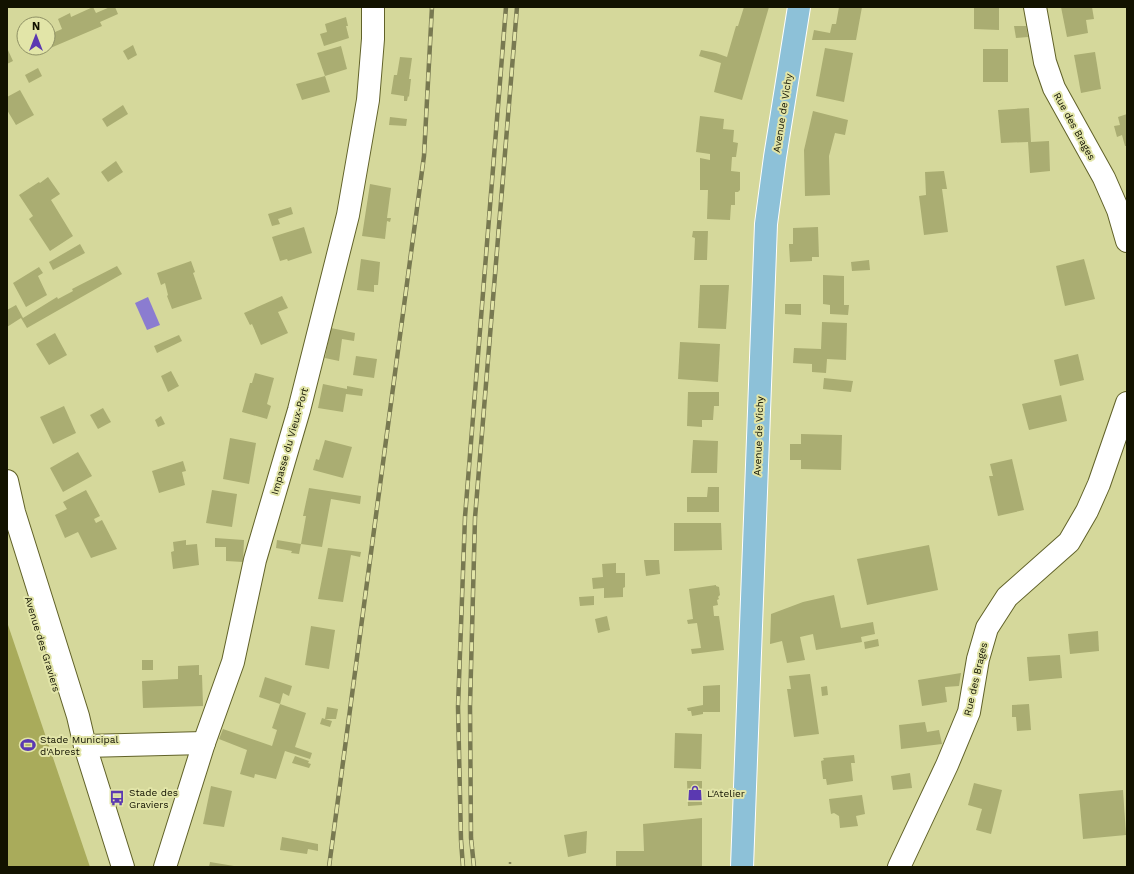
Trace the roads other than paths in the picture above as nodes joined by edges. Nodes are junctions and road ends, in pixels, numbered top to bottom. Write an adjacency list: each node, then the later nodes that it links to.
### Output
1 (373, 7): 7 (street, Impasse du Vieux-Port)
2 (799, 7): 11 (main road, Avenue de Vichy)
3 (1035, 7): 4 (street, Rue des Brages)
4 (1127, 241)
5 (1127, 403): 12 (street, Rue des Brages)
6 (7, 481): 8 (street, Avenue des Graviers)
7 (204, 743): 8 (street); 10 (street, Impasse du Vieux-Port)
8 (85, 746): 9 (street, Avenue des Graviers)
9 (123, 867)
10 (165, 867)
11 (742, 867)
12 (899, 867)

